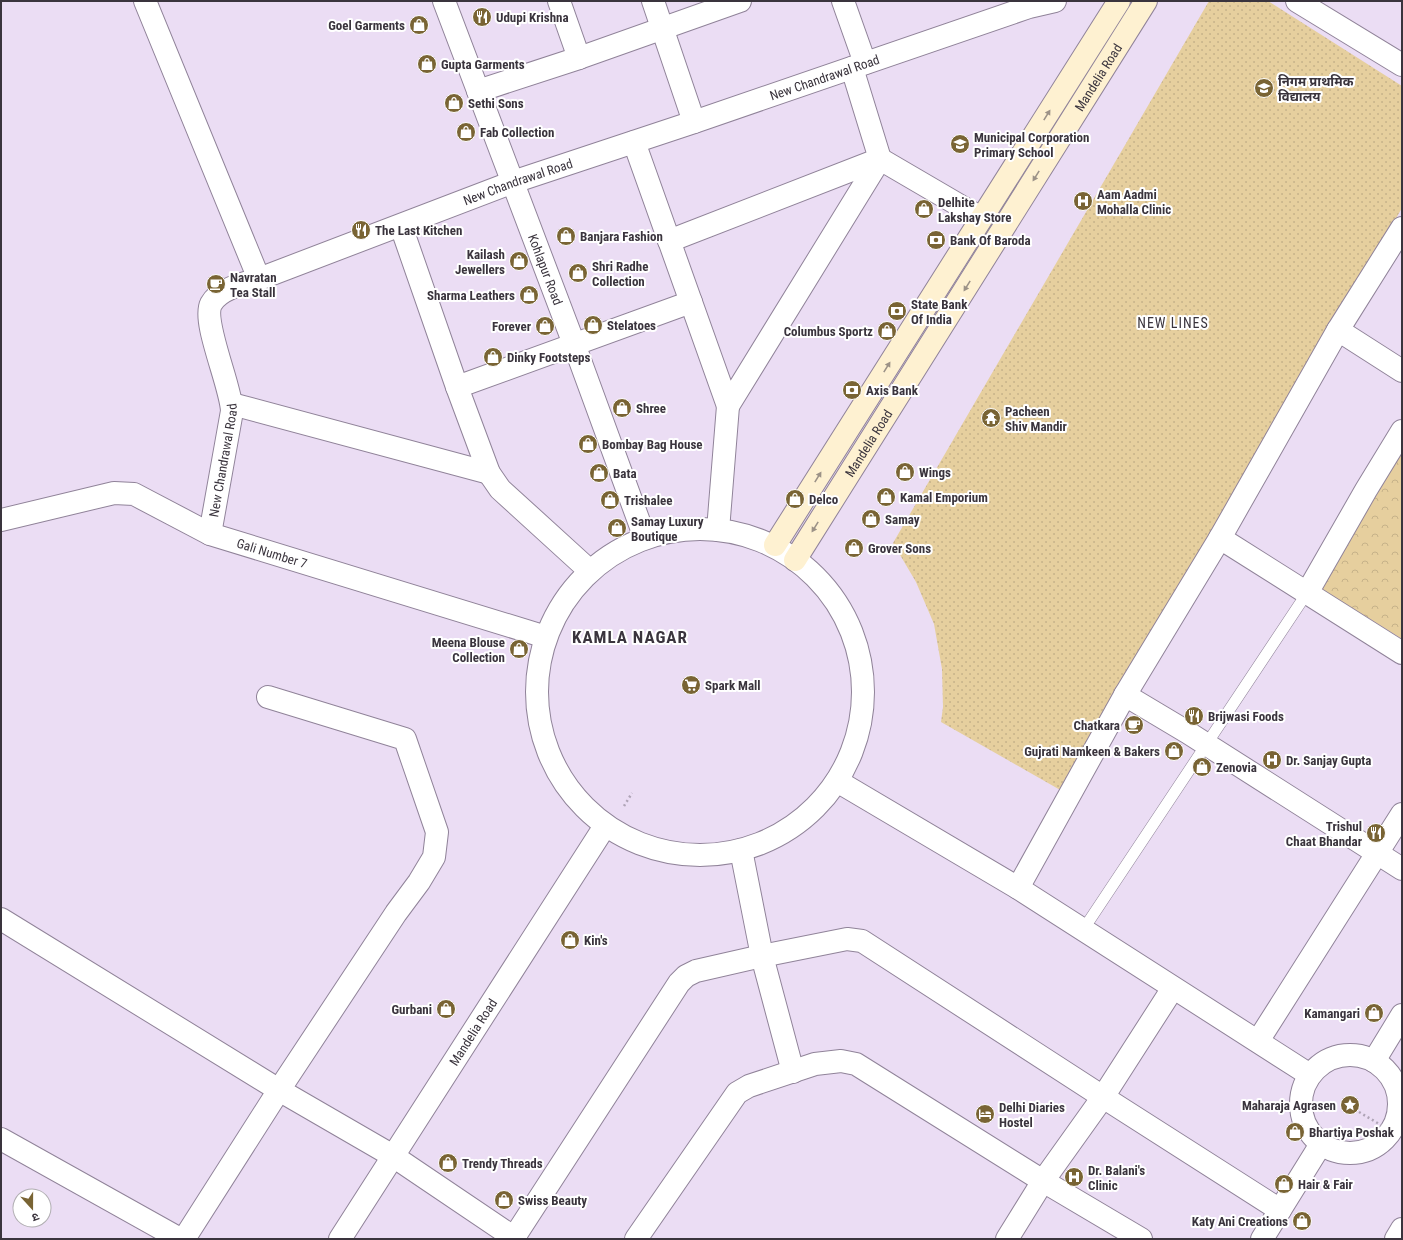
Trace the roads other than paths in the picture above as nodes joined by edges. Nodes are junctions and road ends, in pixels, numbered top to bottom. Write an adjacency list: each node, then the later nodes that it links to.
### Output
1 (145, 1): 25 (street)
2 (444, 1): 16 (street, Kohlapur Road)
3 (559, 1): 13 (street)
4 (653, 1): 12 (street)
5 (740, 1): 12 (street)
6 (843, 1): 15 (street)
7 (1055, 1): 11 (street, New Chandrawal Road)
8 (1119, 1): 21 (street, Mandelia Road, one-way to 8)
9 (1146, 1): 41 (street, Mandelia Road, one-way to 41)
10 (1297, 1): 14 (street)
11 (1028, 4): 15 (street, New Chandrawal Road)
12 (663, 28): 13 (street); 17 (street)
13 (579, 58): 16 (street)
14 (1402, 65)
15 (858, 66): 17 (street, New Chandrawal Road); 19 (street)
16 (478, 91): 20 (street, Kohlapur Road)
17 (694, 122): 18 (street, New Chandrawal Road)
18 (634, 142): 20 (street, New Chandrawal Road); 24 (street)
19 (880, 159): 21 (street); 24 (street); 32 (street)
20 (513, 182): 22 (street, New Chandrawal Road); 28 (street, Kohlapur Road)
21 (981, 218): 40 (street, Mandelia Road, one-way to 21)
22 (401, 226): 25 (street, New Chandrawal Road); 30 (street)
23 (1402, 228): 27 (street)
24 (669, 241): 26 (street)
25 (259, 280): 31 (street, New Chandrawal Road)
26 (691, 302): 28 (street); 32 (street)
27 (1338, 330): 29 (street); 39 (street)
28 (574, 344): 30 (street); 38 (street, Kohlapur Road)
29 (1402, 371)
30 (457, 387): 34 (street)
31 (232, 404): 34 (street); 37 (street, New Chandrawal Road)
32 (728, 406): 36 (street)
33 (1402, 431): 43 (street)
34 (489, 473): 42 (street)
35 (1, 520): 37 (street, Gali Number 7)
36 (718, 530): 38 (street); 40 (street)
37 (210, 534): 44 (street, Gali Number 7)
38 (645, 538): 42 (street)
39 (1220, 538): 43 (street); 46 (street)
40 (775, 545): 41 (street)
41 (795, 560): 49 (street)
42 (590, 571): 44 (street)
43 (1307, 593): 45 (street); 48 (lane)
44 (546, 638): 51 (street)
45 (1402, 653)
46 (1125, 695): 48 (street); 55 (street)
47 (268, 697): 65 (street)
48 (1206, 744): 53 (street); 57 (lane)
49 (838, 781): 52 (street); 55 (street)
50 (1402, 814): 53 (street)
51 (605, 826): 52 (street); 70 (street, Mandelia Road)
52 (741, 850): 58 (street)
53 (1378, 853): 54 (street); 61 (street)
54 (1402, 869)
55 (1018, 888): 57 (street)
56 (1, 919): 65 (street)
57 (1083, 930): 59 (street)
58 (762, 956): 63 (street); 66 (street); 78 (street)
59 (1173, 988): 61 (street); 66 (street)
60 (1402, 1015): 62 (street)
61 (1258, 1041): 64 (street)
62 (1374, 1061): 64 (street); 67 (street)
63 (793, 1072): 71 (street); 79 (street)
64 (1310, 1075): 69 (street)
65 (279, 1090): 70 (street); 76 (street)
66 (1102, 1097): 71 (street); 72 (street)
67 (1397, 1133): 69 (street)
68 (1, 1139): 75 (street)
69 (1321, 1144): 72 (street)
70 (392, 1156): 77 (street, Mandelia Road); 78 (street)
71 (1044, 1181): 74 (street); 80 (street)
72 (1280, 1210): 81 (street)
73 (1402, 1230): 82 (street)
74 (1135, 1237)
75 (180, 1239)
76 (184, 1239)
77 (340, 1239)
78 (514, 1239)
79 (636, 1239)
80 (1007, 1239)
81 (1262, 1239)
82 (1396, 1239)

